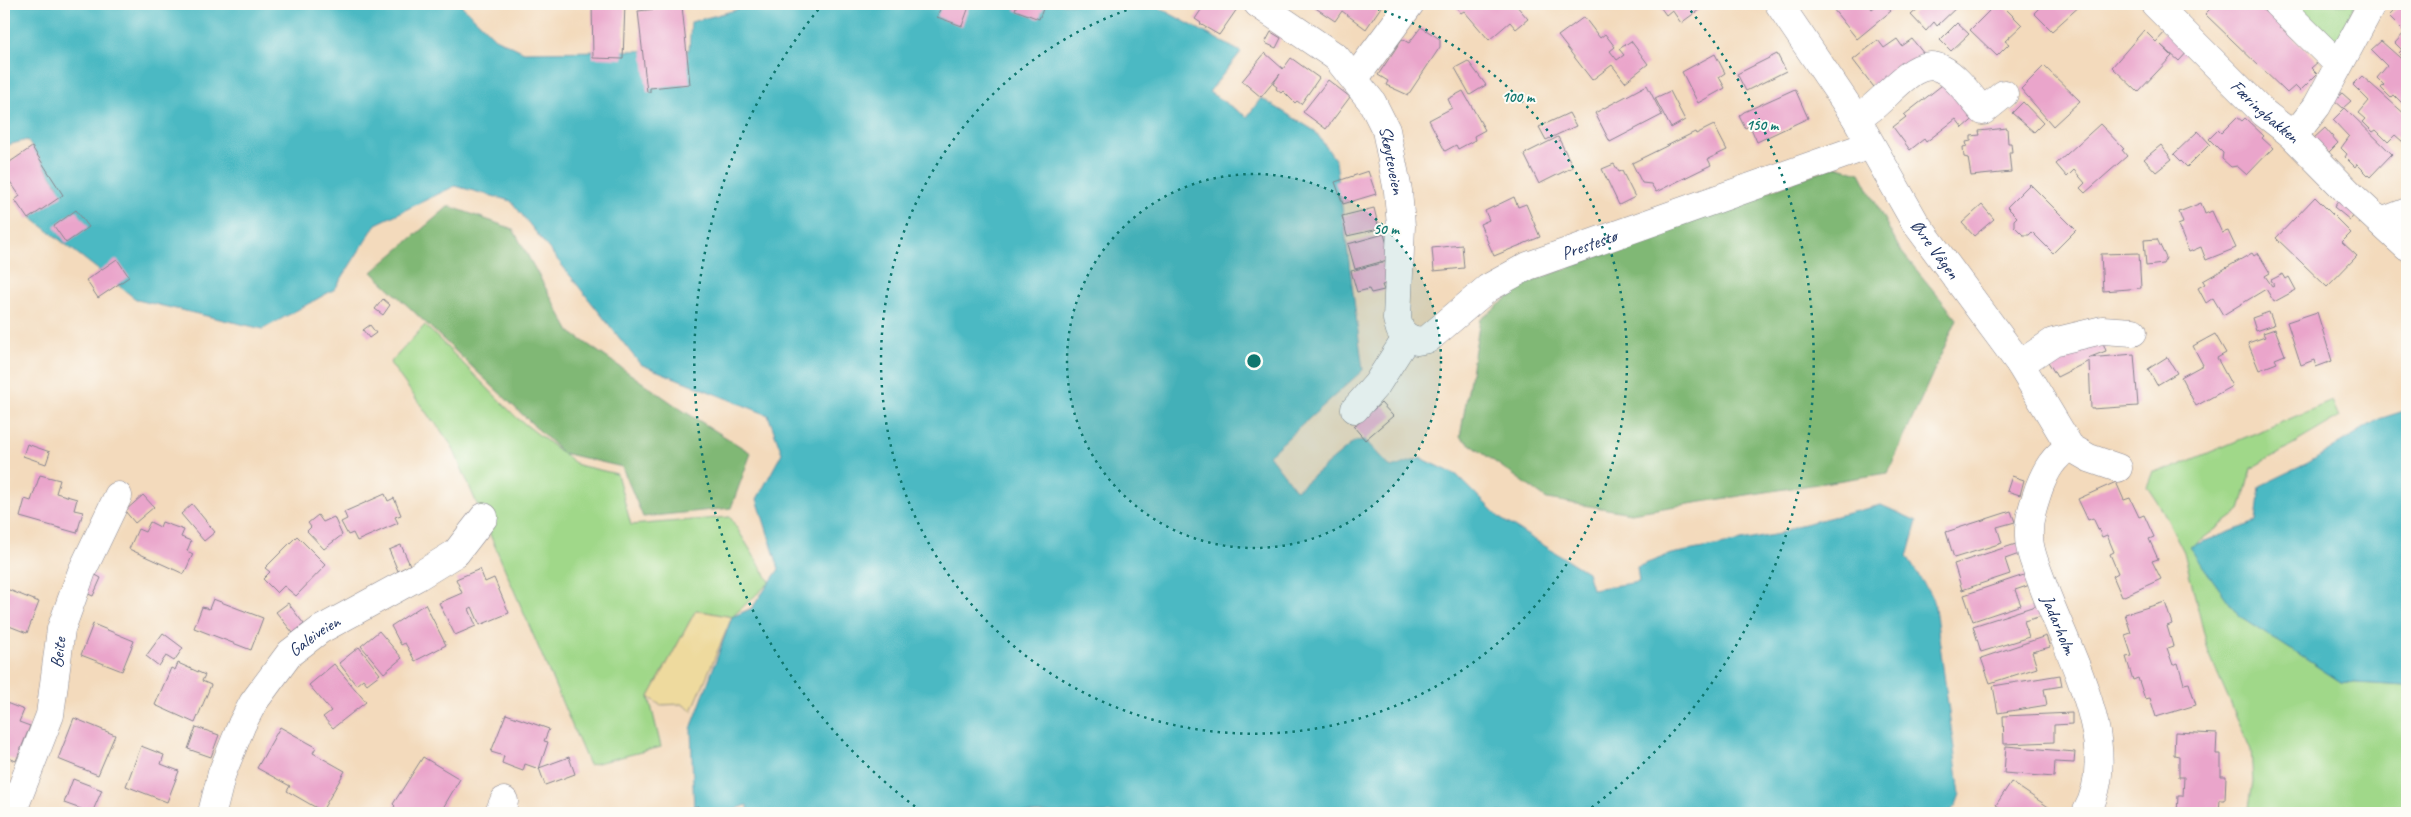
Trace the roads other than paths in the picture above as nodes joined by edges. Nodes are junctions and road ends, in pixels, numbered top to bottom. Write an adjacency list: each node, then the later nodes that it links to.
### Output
1 (1258, 4): 8 (street, Skøyteveien)
2 (1410, 4): 8 (street)
3 (1779, 4): 10 (street, Øvre Vågen)
4 (2155, 4): 11 (street, Færingbakken)
5 (2277, 4): 7 (street)
6 (2372, 4): 7 (street)
7 (2338, 64): 11 (street)
8 (1355, 78): 17 (street, Skøyteveien)
9 (2004, 94): 10 (street)
10 (1856, 118): 12 (street, Øvre Vågen)
11 (2291, 134): 14 (street, Færingbakken)
12 (1870, 144): 17 (street, Prestestø); 18 (street, Øvre Vågen)
13 (2407, 212): 14 (street)
14 (2377, 218): 15 (street, Færingbakken)
15 (2407, 247)
16 (2132, 332): 18 (street)
17 (1407, 337): 19 (street)
18 (2020, 364): 20 (street, Øvre Vågen)
19 (1355, 408)
20 (2070, 447): 21 (street); 26 (street, Jadarholm)
21 (2118, 468)
22 (118, 496): 24 (street, Beite)
23 (484, 517): 25 (street, Galeiveien)
24 (12, 813)
25 (212, 813)
26 (2086, 813)

